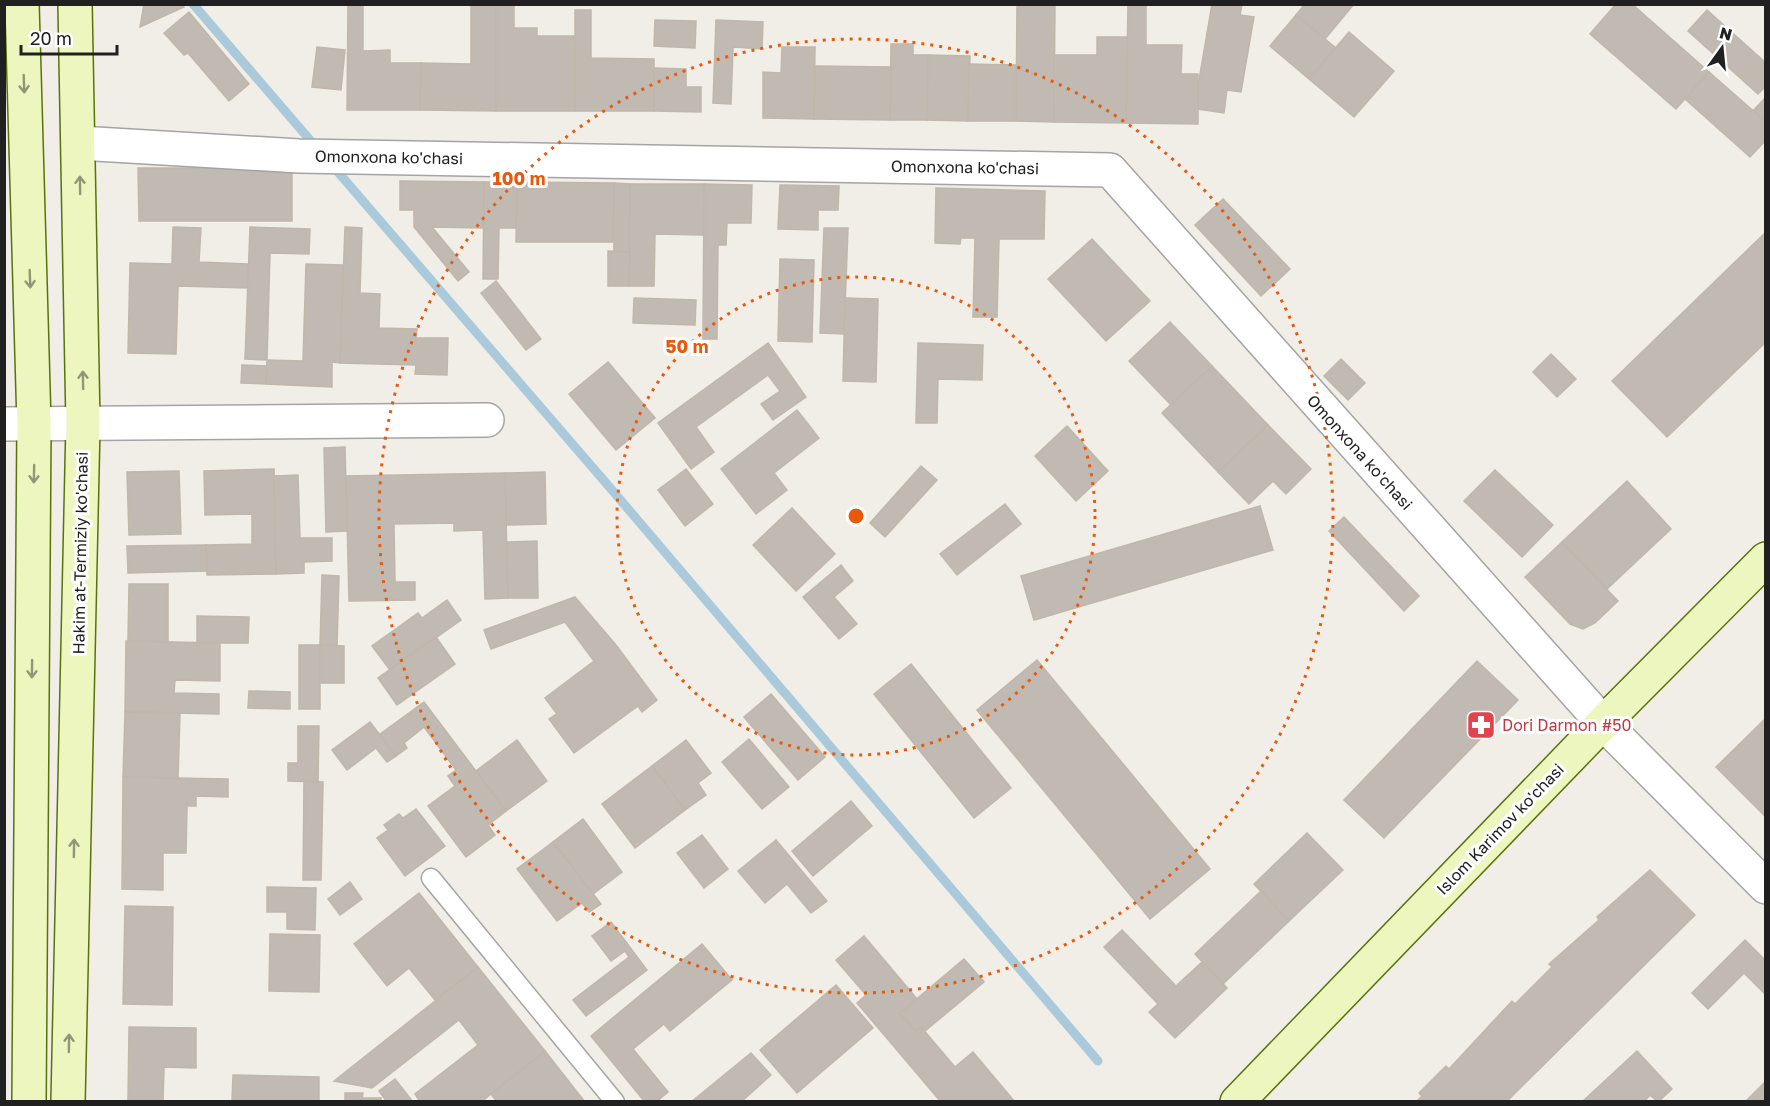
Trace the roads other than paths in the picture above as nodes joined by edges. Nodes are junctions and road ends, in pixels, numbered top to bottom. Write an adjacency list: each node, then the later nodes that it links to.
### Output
1 (22, 4): 5 (main road, one-way to 5)
2 (75, 4): 3 (main road, Hakim at-Termiziy ko'chasi)
3 (79, 143): 6 (main road, Hakim at-Termiziy ko'chasi, one-way to 3); 8 (street, Omonxona ko'chasi)
4 (487, 420): 6 (street)
5 (19, 424): 6 (street); 11 (main road, one-way to 11)
6 (83, 424): 12 (main road, Hakim at-Termiziy ko'chasi, one-way to 6)
7 (1766, 559): 8 (main road, Islom Karimov ko'chasi)
8 (1602, 723): 10 (street, Omonxona ko'chasi); 14 (main road, Islom Karimov ko'chasi)
9 (431, 878): 13 (lane)
10 (1766, 887)
11 (29, 1101)
12 (68, 1101)
13 (615, 1101)
14 (1238, 1101)

